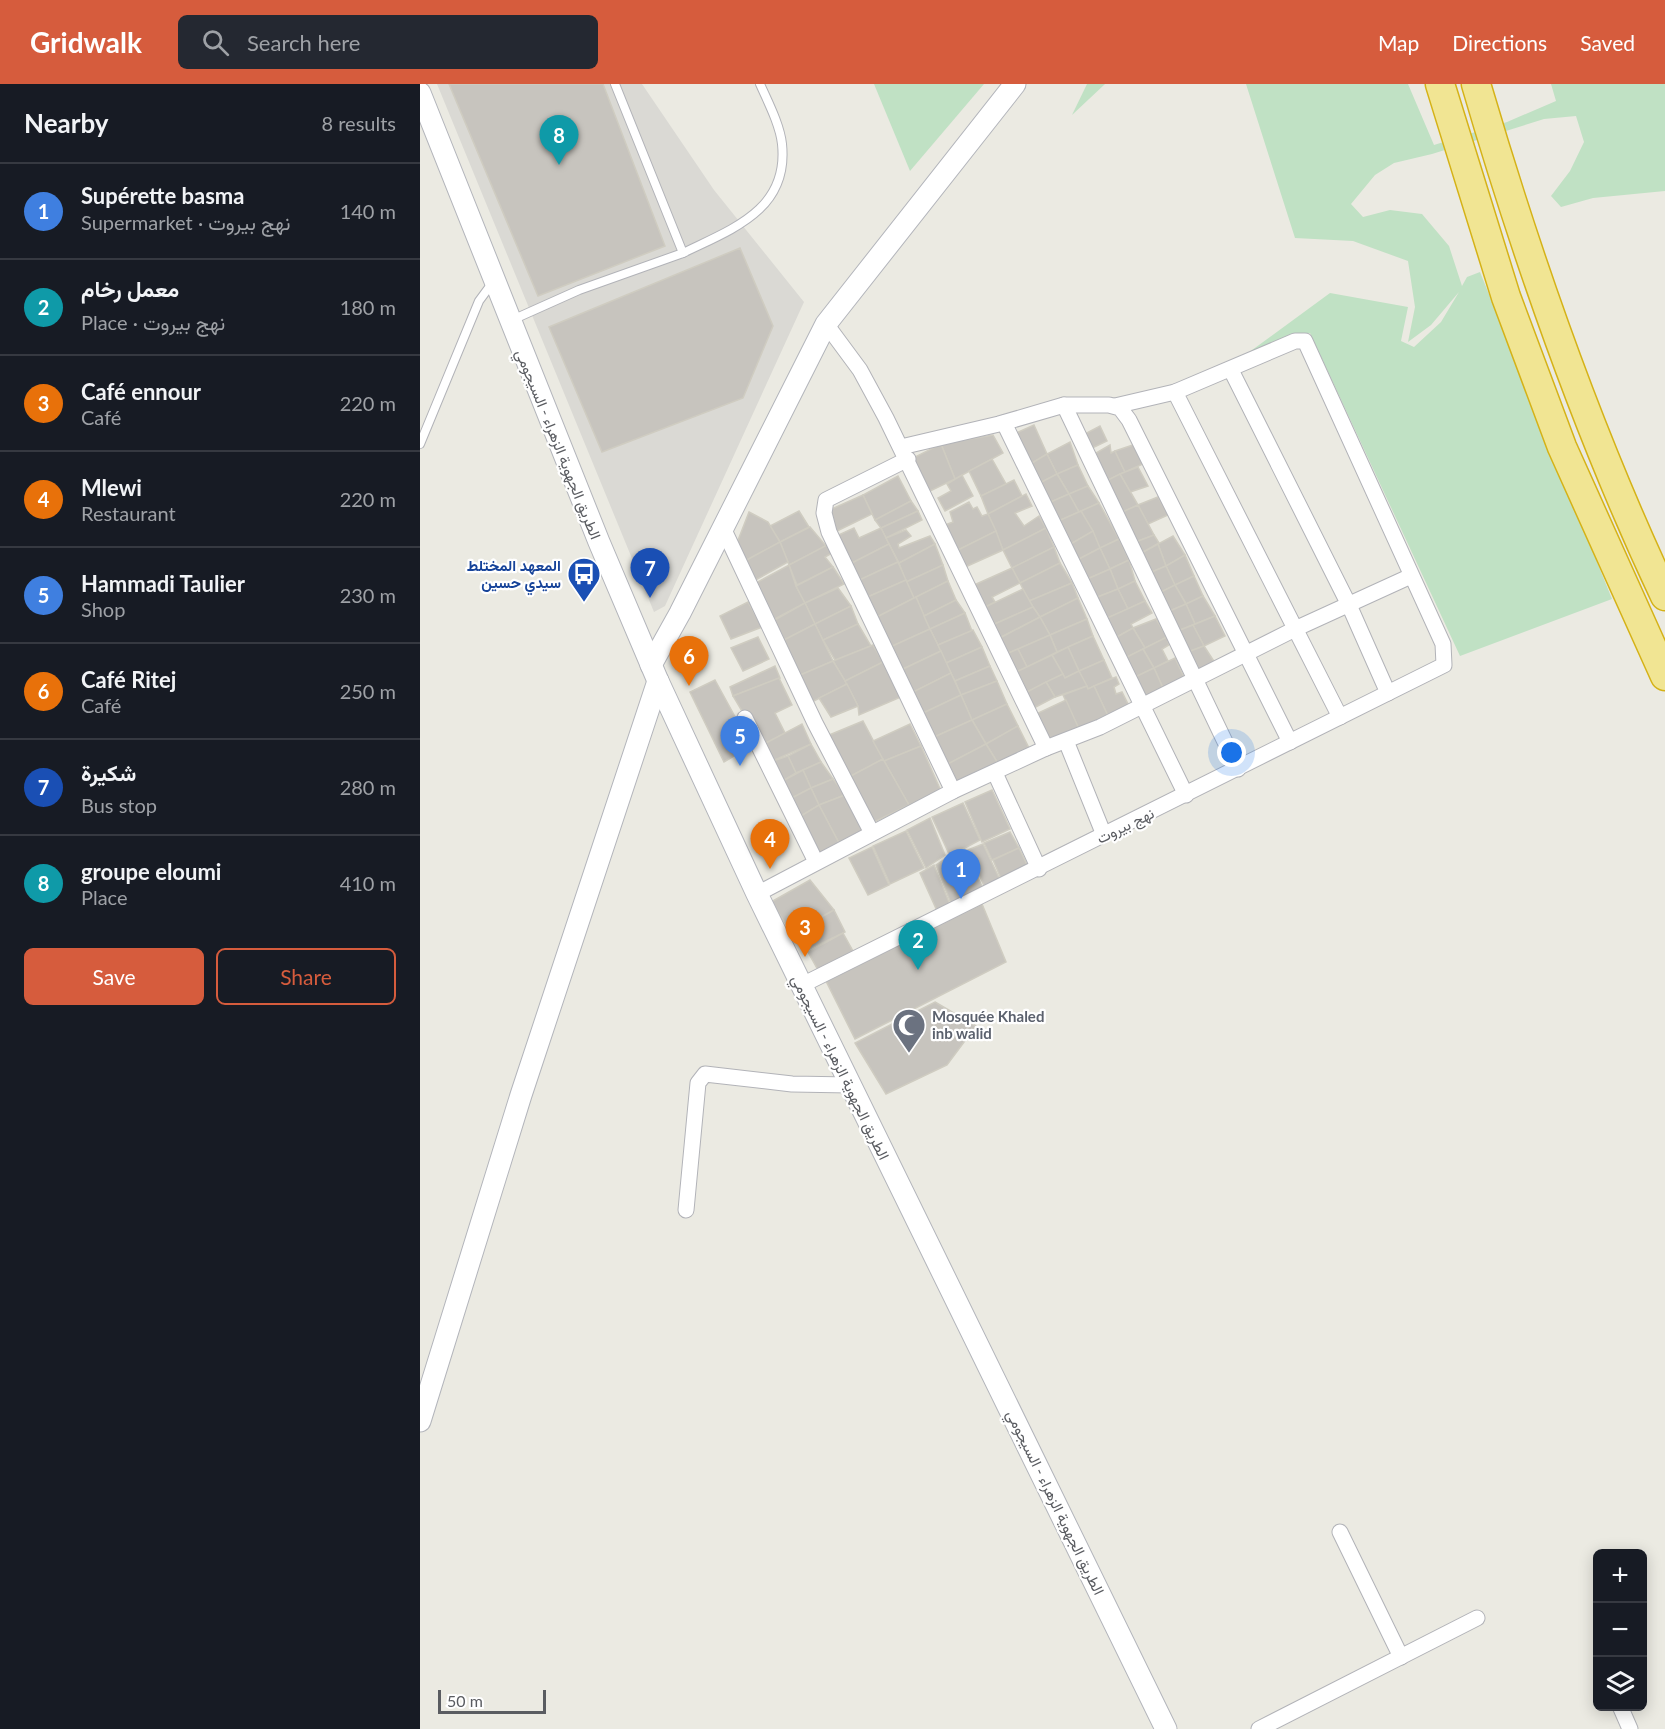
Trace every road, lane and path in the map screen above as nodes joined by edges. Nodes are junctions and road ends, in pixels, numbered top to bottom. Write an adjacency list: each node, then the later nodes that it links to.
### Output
1 (615, 84): 7 (lane)
2 (760, 84): 7 (lane)
3 (1015, 84): 10 (main road)
4 (1440, 84): 25 (highway)
5 (1476, 84): 20 (highway)
6 (420, 93): 8 (main road, الطريق الجهوية الزهراء - السيجومي)
7 (683, 253): 9 (lane)
8 (494, 281): 9 (main road, الطريق الجهوية الزهراء - السيجومي); 16 (lane)
9 (511, 321): 24 (main road, الطريق الجهوية الزهراء - السيجومي)
10 (826, 324): 17 (street); 18 (main road)
11 (1231, 370): 12 (street); 19 (street); 21 (street)
12 (1175, 392): 14 (street); 22 (street)
13 (1064, 405): 14 (street); 15 (street); 26 (street)
14 (1114, 406): 23 (street)
15 (1004, 423): 17 (street); 28 (street)
16 (420, 444)
17 (905, 453): 33 (street); 36 (street)
18 (723, 528): 24 (main road); 38 (street)
19 (1411, 576): 21 (street); 27 (street, نهج بيروت)
20 (1665, 596)
21 (1349, 605): 22 (street); 27 (street)
22 (1295, 629): 23 (street); 29 (street)
23 (1245, 655): 26 (street); 32 (street)
24 (655, 673): 42 (main road, الطريق الجهوية الزهراء - السيجومي); 46 (main road)
25 (1665, 676)
26 (1196, 680): 28 (street); 34 (street)
27 (1388, 693): 29 (street, نهج بيروت)
28 (1144, 705): 31 (street); 37 (street)
29 (1340, 717): 32 (street, نهج بيروت)
30 (745, 718): 40 (street)
31 (1066, 741): 33 (street); 39 (street)
32 (1290, 742): 34 (street, نهج بيروت)
33 (1046, 748): 35 (street)
34 (1238, 769): 37 (street, نهج بيروت)
35 (995, 773): 36 (street); 41 (street)
36 (953, 791): 38 (street)
37 (1186, 795): 39 (street, نهج بيروت)
38 (872, 833): 40 (street)
39 (1104, 835): 41 (street, نهج بيروت)
40 (816, 862): 42 (street)
41 (1038, 869): 43 (street, نهج بيروت)
42 (757, 894): 43 (main road, الطريق الجهوية الزهراء - السيجومي)
43 (802, 985): 44 (main road, الطريق الجهوية الزهراء - السيجومي)
44 (850, 1085): 45 (street); 51 (main road, الطريق الجهوية الزهراء - السيجومي)
45 (686, 1210)
46 (420, 1421)
47 (1340, 1532): 49 (street)
48 (1477, 1618): 49 (street)
49 (1401, 1657): 52 (street)
50 (1622, 1711): 53 (street)
51 (1166, 1729)
52 (1259, 1729)
53 (1630, 1729)

